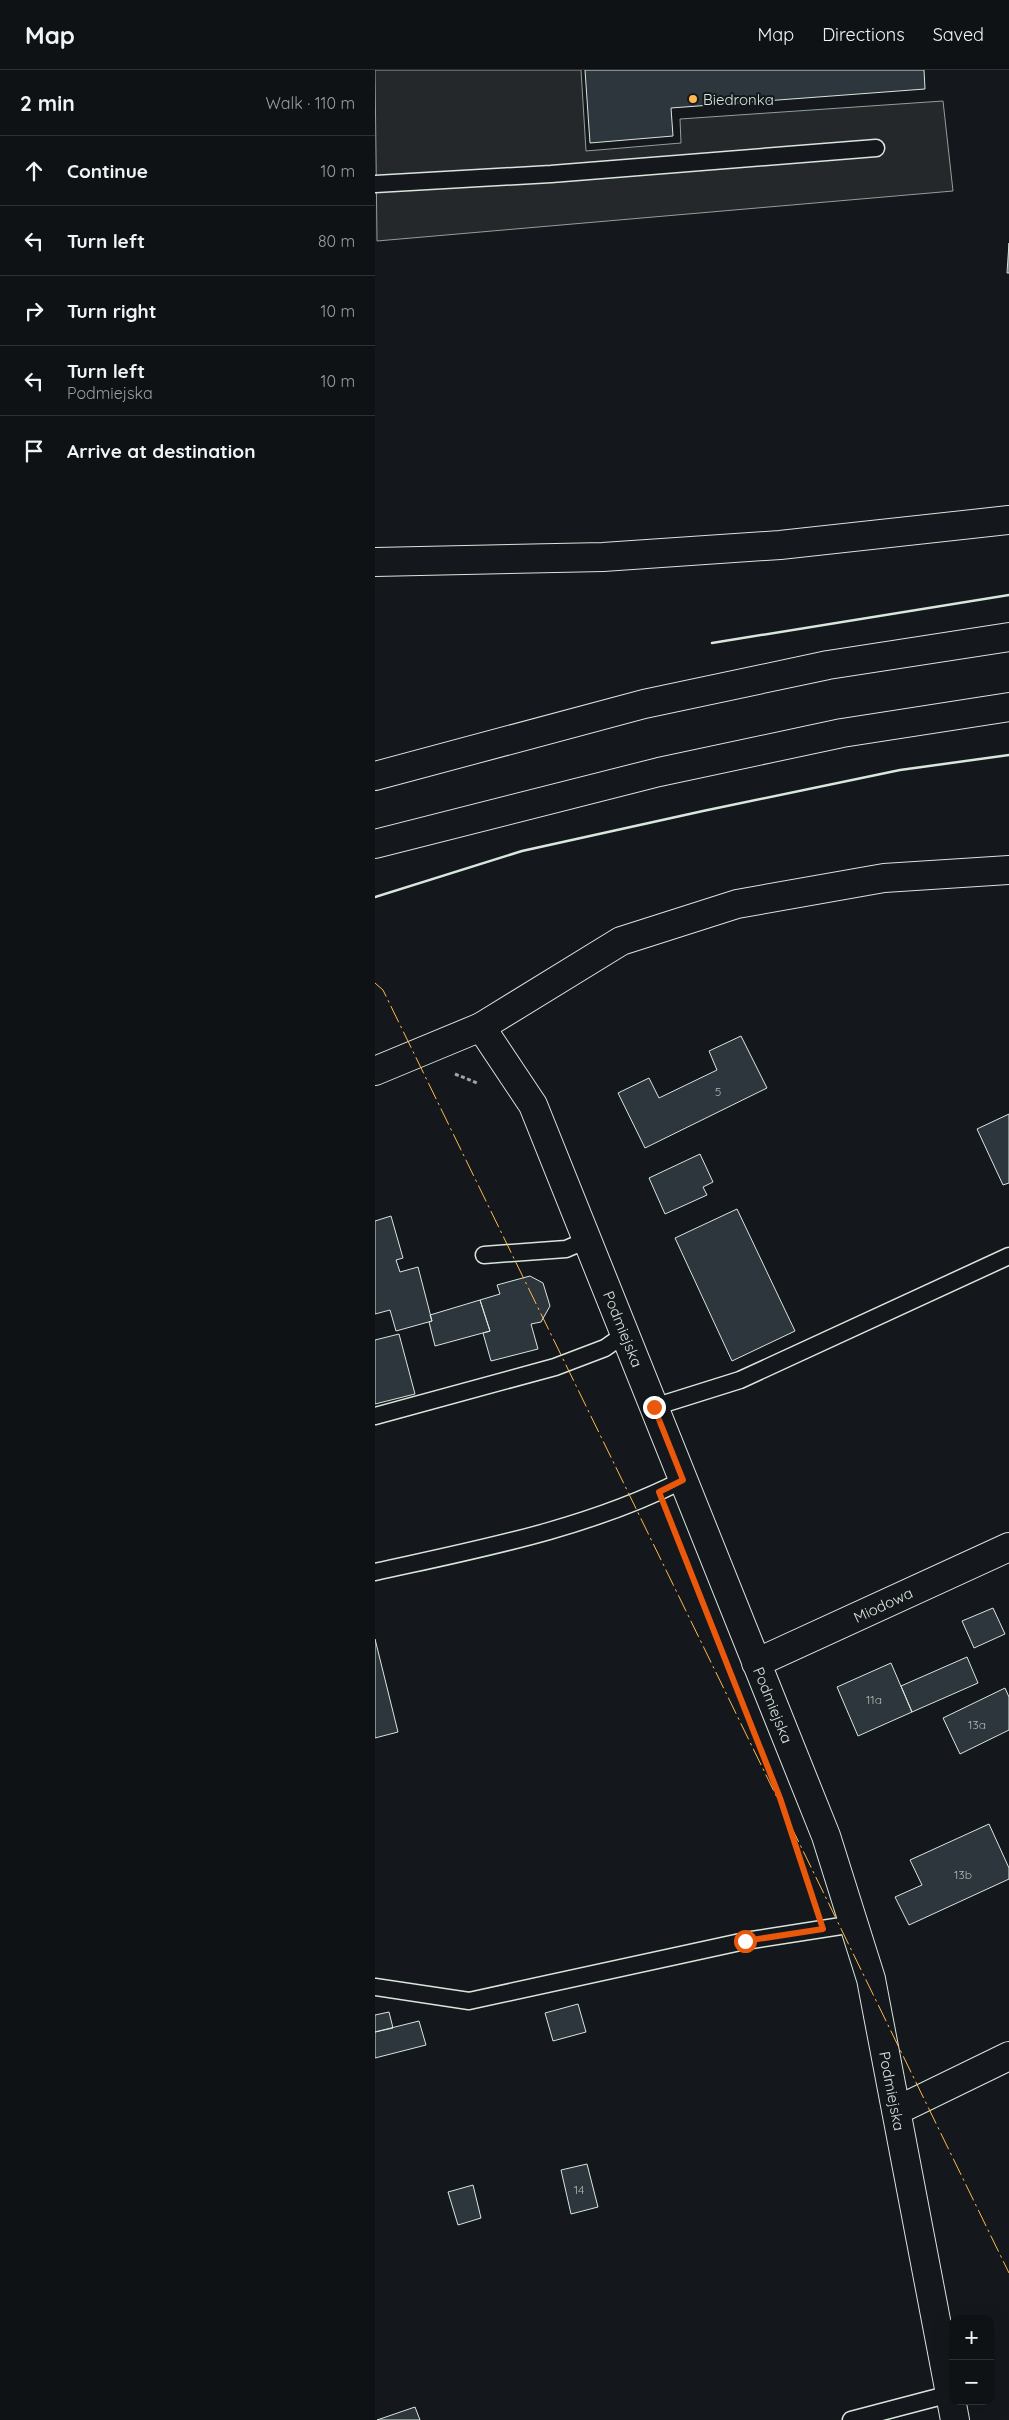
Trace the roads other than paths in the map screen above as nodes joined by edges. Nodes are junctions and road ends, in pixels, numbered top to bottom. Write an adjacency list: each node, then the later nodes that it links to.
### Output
1 (876, 148): 2 (lane)
2 (375, 184)
3 (1009, 520): 4 (main road)
4 (375, 562)
5 (1009, 637): 7 (main road)
6 (1009, 707): 8 (main road)
7 (375, 776)
8 (375, 844)
9 (1009, 870): 10 (main road)
10 (481, 1026): 11 (main road); 12 (main road, Podmiejska)
11 (375, 1071)
12 (587, 1240): 13 (lane); 15 (main road, Podmiejska)
13 (484, 1254)
14 (1009, 1256): 16 (lane)
15 (625, 1334): 16 (main road, Podmiejska); 17 (lane)
16 (654, 1407): 18 (main road, Podmiejska)
17 (375, 1416)
18 (683, 1480): 20 (lane); 21 (main road, Podmiejska)
19 (1009, 1547): 21 (main road, Miodowa)
20 (375, 1572)
21 (757, 1663): 22 (main road, Podmiejska)
22 (854, 1924): 23 (lane); 25 (main road, Podmiejska)
23 (375, 1987)
24 (1009, 2056): 25 (main road)
25 (896, 2110): 26 (main road, Podmiejska)
26 (949, 2389)
27 (949, 2394): 29 (lane)
28 (952, 2405): 30 (main road, Podmiejska)
29 (851, 2420)
30 (955, 2420)

